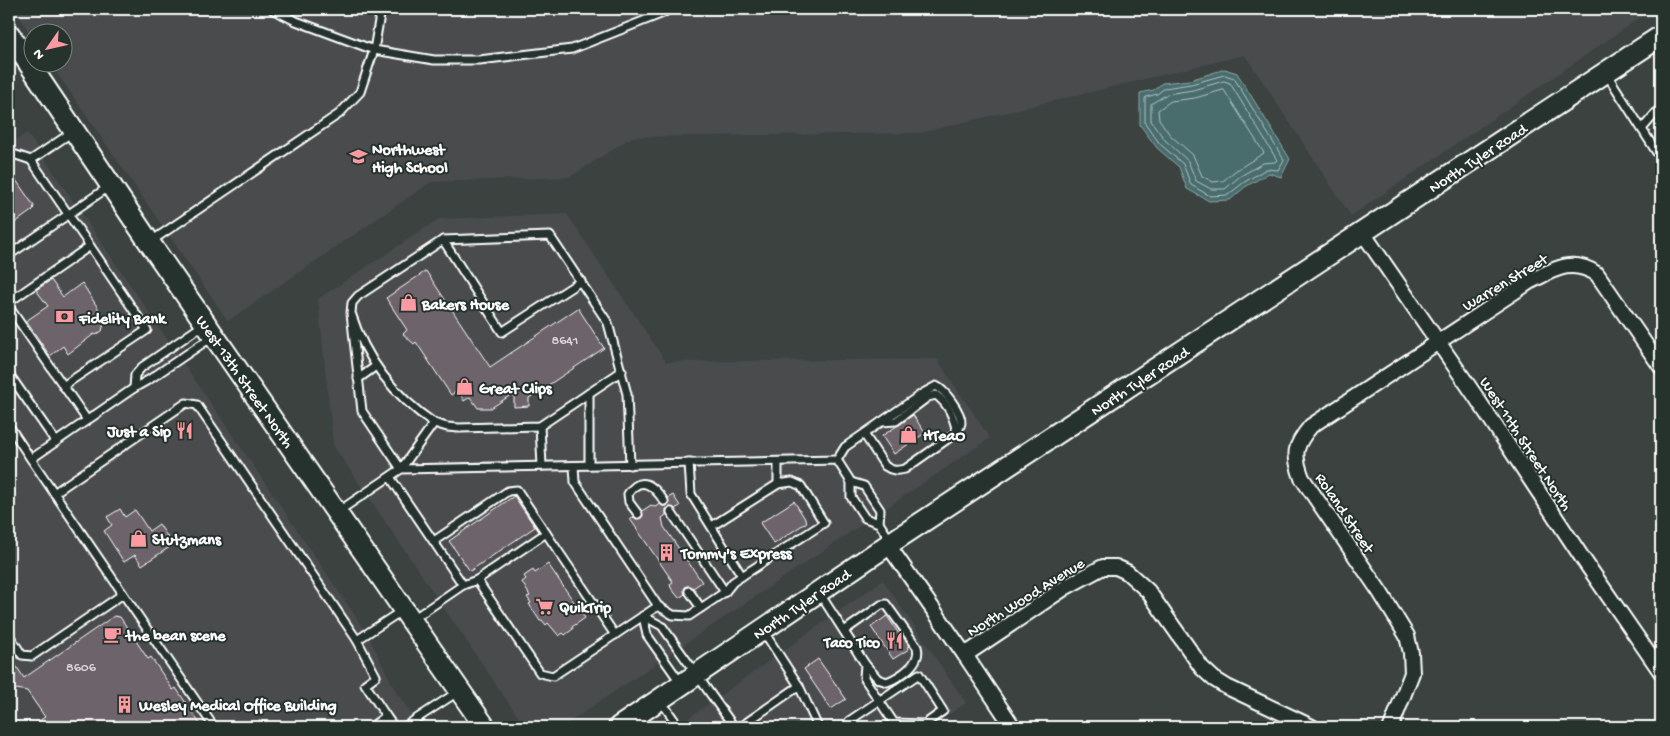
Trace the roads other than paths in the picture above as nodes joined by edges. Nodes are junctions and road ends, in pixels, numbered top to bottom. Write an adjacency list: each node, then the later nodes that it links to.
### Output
1 (272, 9): 6 (lane)
2 (382, 9): 6 (lane)
3 (670, 9): 6 (lane)
4 (9, 34): 10 (main road, West 13th Street North)
5 (1661, 36): 7 (main road, North Tyler Road)
6 (374, 50): 18 (lane)
7 (1606, 72): 9 (lane); 16 (main road, North Tyler Road)
8 (1661, 107): 9 (lane)
9 (1642, 128): 12 (lane)
10 (74, 130): 13 (lane); 14 (main road, West 13th Street North)
11 (9, 157): 13 (lane)
12 (1661, 159)
13 (31, 160): 15 (lane)
14 (111, 185): 15 (lane); 18 (main road, West 13th Street North)
15 (68, 215): 19 (lane); 20 (lane)
16 (1363, 233): 25 (street, West 11th Street North); 61 (main road, North Tyler Road)
17 (442, 240): 21 (lane); 21 (lane); 23 (lane)
18 (150, 242): 24 (main road, West 13th Street North)
19 (90, 246): 22 (lane); 31 (lane)
20 (9, 255)
21 (581, 281): 28 (lane)
22 (9, 307): 31 (lane)
23 (351, 313): 26 (lane); 30 (lane)
24 (210, 329): 32 (lane); 32 (lane); 55 (main road, West 13th Street North)
25 (1438, 342): 27 (street, Warren Street); 80 (street, West 11th Street North); 101 (street, Roland Street)
26 (376, 366): 30 (lane); 35 (lane)
27 (1661, 367)
28 (622, 371): 33 (lane); 45 (lane)
29 (9, 374): 39 (lane)
30 (358, 379): 48 (lane)
31 (63, 386): 34 (lane)
32 (134, 388): 34 (lane)
33 (589, 394): 37 (lane); 44 (lane)
34 (87, 420): 39 (lane)
35 (434, 423): 37 (lane); 48 (lane)
36 (9, 426): 40 (lane)
37 (540, 426): 46 (lane)
38 (864, 434): 38 (lane); 41 (lane)
39 (56, 442): 40 (lane)
40 (31, 459): 52 (lane)
41 (837, 460): 42 (lane); 50 (lane)
42 (778, 462): 43 (lane); 51 (lane)
43 (689, 463): 45 (lane); 58 (lane)
44 (589, 465): 45 (lane); 47 (lane)
45 (630, 465)
46 (542, 466): 47 (lane); 48 (lane)
47 (574, 466): 69 (lane)
48 (401, 469): 49 (lane)
49 (390, 477): 55 (lane); 60 (lane)
50 (851, 482): 57 (lane); 57 (lane)
51 (778, 484): 58 (lane); 62 (lane)
52 (54, 493): 68 (lane); 77 (lane)
53 (664, 501): 56 (lane)
54 (671, 512): 66 (lane)
55 (336, 513): 71 (main road, West 13th Street North)
56 (638, 514)
57 (879, 523): 61 (lane)
58 (712, 526): 62 (lane)
59 (546, 533): 60 (lane); 63 (lane); 76 (lane)
60 (434, 541): 64 (lane)
61 (890, 544): 67 (main road, North Tyler Road); 78 (street)
62 (742, 576): 66 (lane)
63 (477, 580): 64 (lane); 76 (lane)
64 (463, 585): 71 (lane)
65 (689, 591): 70 (lane)
66 (725, 592): 70 (lane)
67 (818, 592): 73 (main road, North Tyler Road); 74 (lane)
68 (123, 594): 75 (lane); 88 (lane)
69 (658, 606): 70 (lane); 72 (lane)
70 (701, 608)
71 (407, 616): 77 (lane); 83 (main road, West 13th Street North)
72 (643, 616): 76 (lane); 81 (lane); 81 (lane)
73 (762, 629): 81 (main road, North Tyler Road); 82 (lane)
74 (844, 631): 79 (lane); 79 (lane)
75 (9, 635)
76 (615, 635)
77 (357, 640): 86 (lane)
78 (965, 655): 99 (street); 100 (street, North Wood Avenue)
79 (865, 664): 85 (lane)
80 (1661, 672)
81 (690, 679): 84 (main road, North Tyler Road); 96 (lane)
82 (799, 686): 97 (lane); 98 (lane)
83 (464, 697): 91 (lane); 92 (main road); 93 (main road, West 13th Street North)
84 (660, 700): 94 (main road, North Tyler Road); 95 (lane)
85 (879, 700): 85 (lane); 87 (lane)
86 (386, 716): 89 (lane); 90 (lane)
87 (849, 720)
88 (214, 727)
89 (370, 727)
90 (394, 727)
91 (404, 727)
92 (470, 727)
93 (485, 727)
94 (619, 727)
95 (679, 727)
96 (734, 727)
97 (740, 727)
98 (818, 727)
99 (1013, 727)
100 (1312, 727)
101 (1391, 727)

